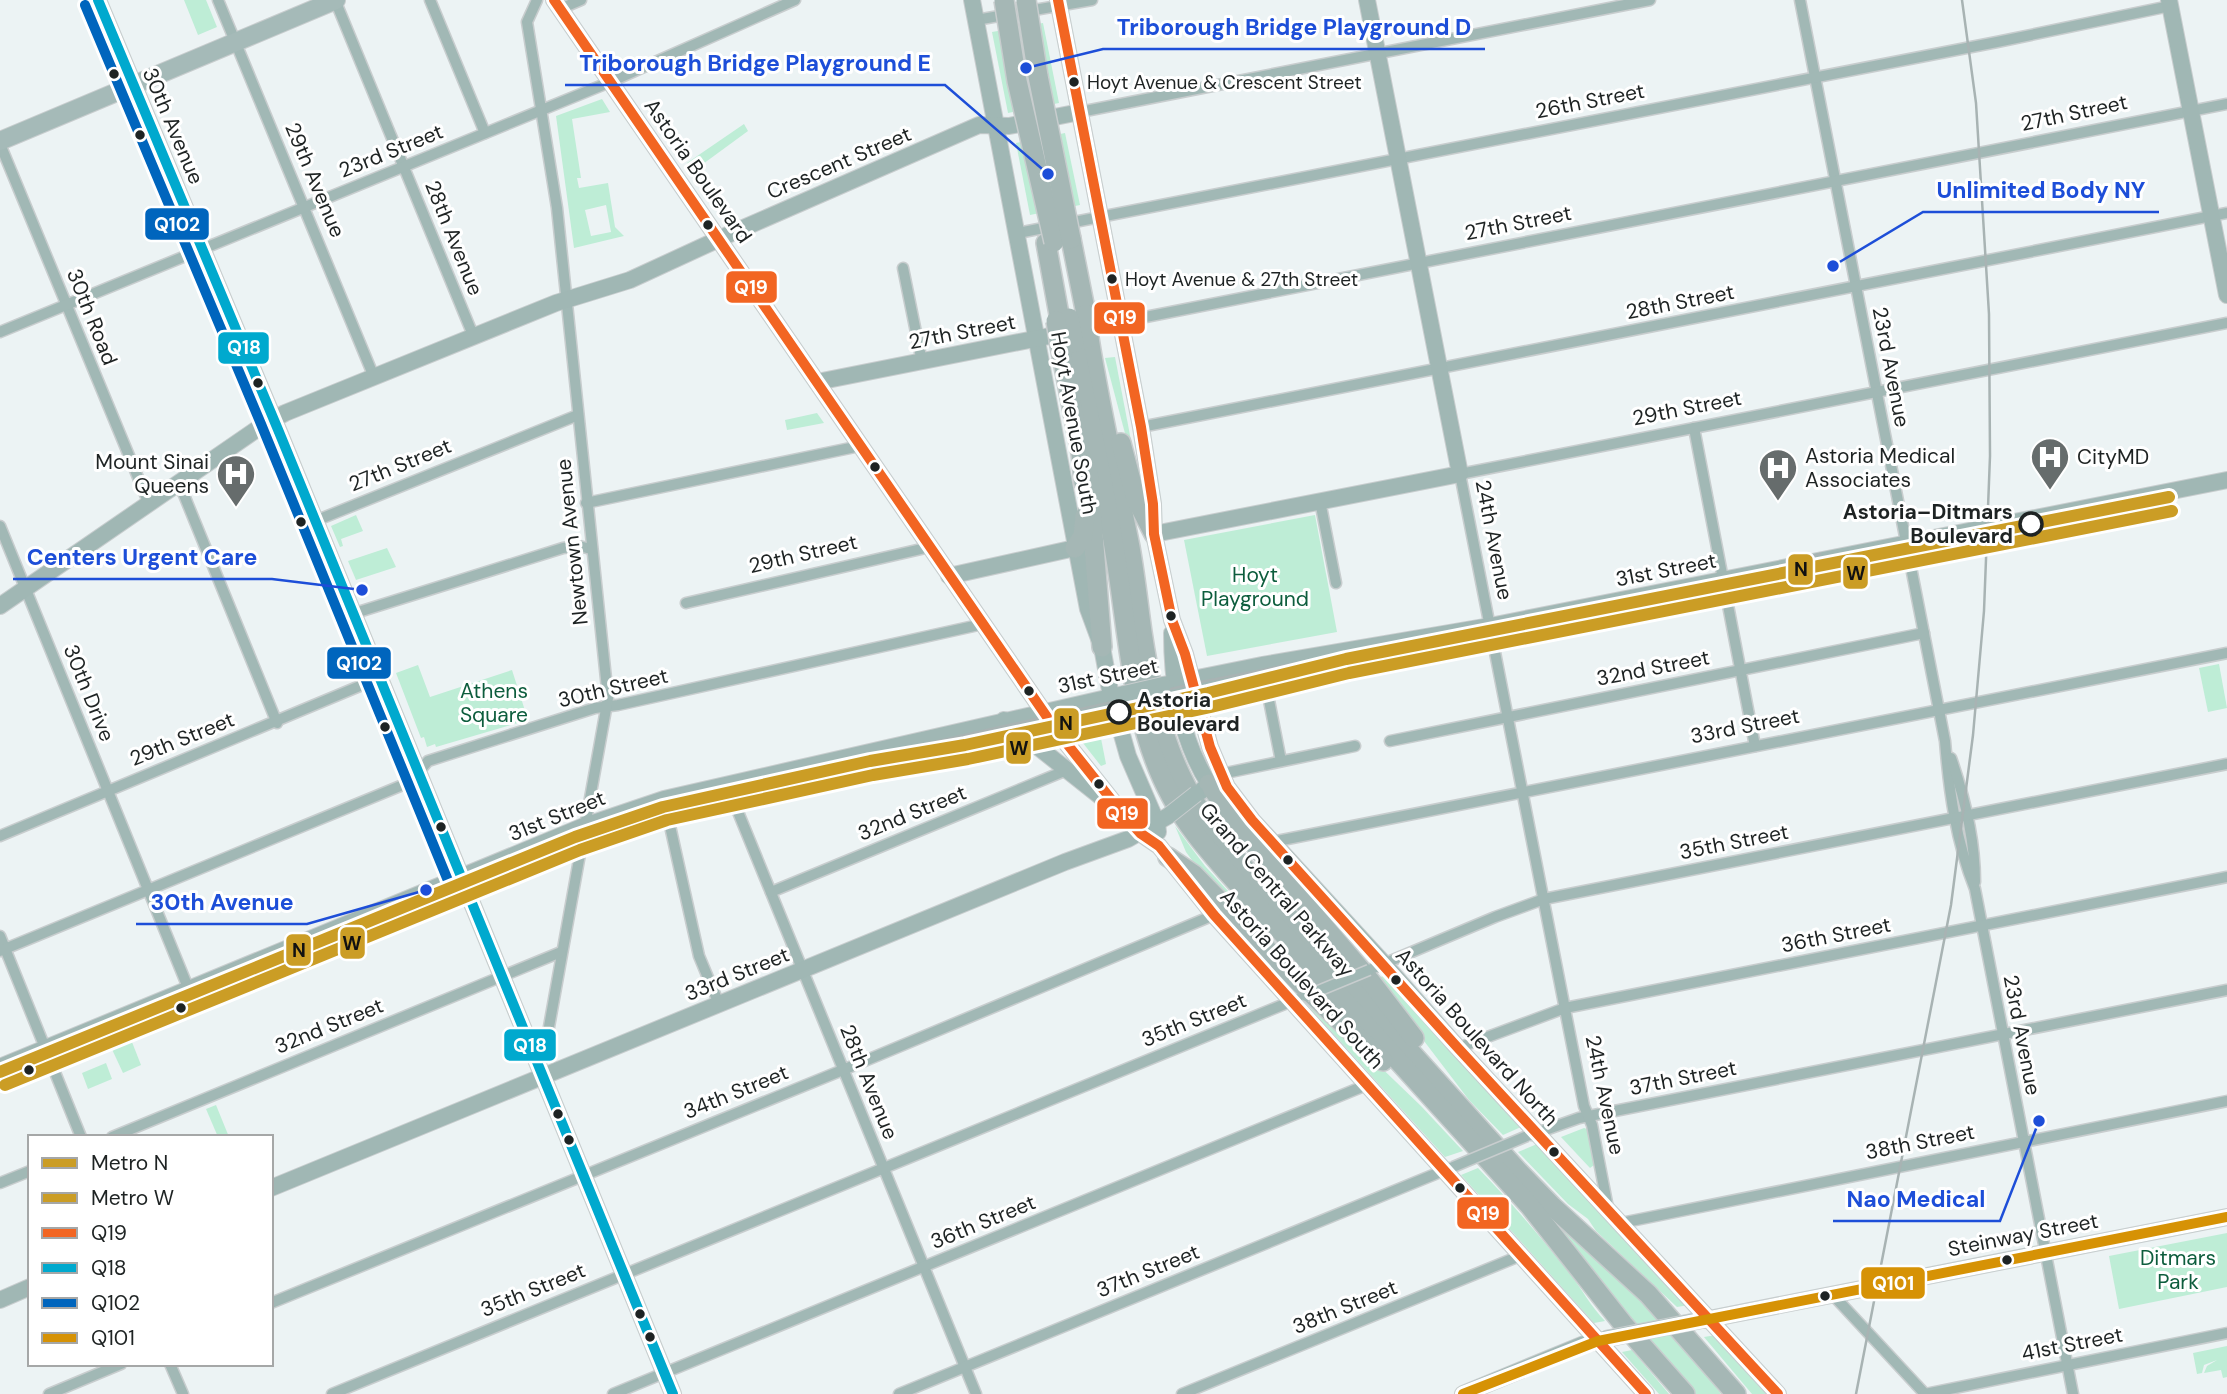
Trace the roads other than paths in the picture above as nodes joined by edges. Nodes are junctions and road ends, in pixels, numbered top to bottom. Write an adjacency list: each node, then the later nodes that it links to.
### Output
1 (98, 0): 23 (main road, 30th Avenue)
2 (218, 0): 19 (street, 29th Avenue)
3 (335, 0): 19 (main road); 32 (street, 28th Avenue)
4 (430, 0): 29 (street)
5 (537, 0): 25 (street, Newtown Avenue)
6 (580, 0): 17 (street)
7 (795, 0): 22 (street, 23rd Street)
8 (972, 0): 18 (main road, Hoyt Avenue South)
9 (1004, 0): 33 (highway, bridge)
10 (1026, 0): 40 (highway, bridge)
11 (1092, 0): 15 (street)
12 (1367, 0): 20 (main road, 24th Avenue)
13 (1650, 0): 20 (street, Crescent Street)
14 (1800, 0): 21 (street, 23rd Avenue)
15 (1058, 3): 18 (street); 27 (main road, Astoria Boulevard North)
16 (2169, 3): 21 (street, 26th Street); 26 (main road)
17 (557, 5): 22 (main road, Astoria Boulevard)
18 (976, 20): 28 (main road, Hoyt Avenue South)
19 (235, 41): 23 (main road); 35 (street, 29th Avenue)
20 (1377, 54): 27 (street, Crescent Street); 31 (main road, 24th Avenue)
21 (1815, 76): 31 (street, 26th Street); 34 (street, 23rd Avenue)
22 (610, 82): 25 (street, 23rd Street); 39 (main road, Astoria Boulevard)
23 (133, 85): 30 (main road); 41 (main road, 30th Avenue)
24 (2227, 104): 26 (street, 27th Street)
25 (542, 110): 29 (street, 23rd Street); 46 (street, Newtown Avenue)
26 (2190, 111): 34 (street, 27th Street); 36 (main road)
27 (1080, 112): 28 (main road, Crescent Street); 37 (main road, Astoria Boulevard North)
28 (995, 125): 38 (main road, Hoyt Avenue South); 39 (main road, Crescent Street)
29 (485, 133): 32 (street, 23rd Street)
30 (0, 142): 47 (street, 30th Road)
31 (1398, 158): 37 (street, 26th Street); 42 (main road, 24th Avenue)
32 (404, 166): 35 (street, 23rd Street); 51 (street, 28th Avenue)
33 (1039, 177): 40 (highway, Grand Central Parkway, bridge); 40 (highway, bridge)
34 (1835, 181): 42 (street, 27th Street); 44 (street, 23rd Avenue)
35 (305, 206): 41 (street, 23rd Street); 56 (street, 29th Avenue)
36 (2219, 215): 44 (street, 28th Street); 45 (main road)
37 (1100, 217): 38 (street, 26th Street); 48 (main road, Astoria Boulevard North)
38 (1018, 233): 52 (main road, Hoyt Avenue South)
39 (720, 239): 46 (main road, Crescent Street); 57 (main road, Astoria Boulevard)
40 (1053, 242): 53 (highway, Grand Central Parkway, bridge)
41 (202, 248): 47 (street, 23rd Street); 60 (main road, 30th Avenue)
42 (1419, 264): 48 (street, 27th Street); 55 (main road, 24th Avenue)
43 (903, 268): 54 (street)
44 (1855, 287): 55 (street, 28th Street); 58 (street, 23rd Avenue)
45 (2227, 295)
46 (566, 299): 51 (main road, Crescent Street); 59 (street, Newtown Avenue)
47 (66, 305): 50 (street, 23rd Street); 69 (street, 30th Road)
48 (1121, 322): 52 (main road, 27th Street); 61 (main road, Astoria Boulevard North)
49 (2227, 323): 58 (street, 29th Street)
50 (0, 332)
51 (473, 335): 56 (main road, Crescent Street)
52 (1037, 339): 54 (main road, 27th Street); 75 (main road, Hoyt Avenue South)
53 (1076, 342): 72 (highway); 75 (highway); 87 (highway); 148 (highway, Grand Central Parkway); 151 (highway, Grand Central Parkway)
54 (922, 362): 57 (main road, 27th Street)
55 (1439, 369): 61 (street, 28th Street); 64 (main road, 24th Avenue)
56 (374, 376): 60 (main road, Crescent Street)
57 (817, 382): 63 (main road, Astoria Boulevard)
58 (1876, 392): 62 (street, 29th Street); 73 (street, 23rd Avenue)
59 (578, 415): 68 (street, Newtown Avenue); 70 (street, 27th Street)
60 (274, 419): 66 (main road, Crescent Street); 70 (main road, 30th Avenue)
61 (1141, 427): 72 (main road, Astoria Boulevard North)
62 (1694, 428): 64 (street, 29th Street); 78 (street)
63 (860, 446): 68 (street); 74 (main road, Astoria Boulevard)
64 (1460, 474): 67 (main road, 29th Street); 85 (street, 24th Avenue)
65 (2227, 480): 73 (main road, 31st Street)
66 (178, 485): 69 (main road, Crescent Street); 99 (street)
67 (1320, 502): 72 (main road, 29th Street); 79 (street)
68 (586, 503): 76 (street, Newtown Avenue)
69 (149, 504): 80 (main road, Crescent Street)
70 (315, 521): 83 (main road, 30th Avenue)
71 (0, 526): 80 (street, 30th Drive)
72 (1154, 534): 92 (main road, Astoria Boulevard North)
73 (1906, 544): 78 (main road, 31st Street); 86 (street, 23rd Avenue)
74 (930, 547): 77 (main road, Astoria Boulevard); 81 (street, 29th Street)
75 (1075, 548): 77 (main road); 87 (main road, Hoyt Avenue South)
76 (591, 549): 83 (street); 94 (street, Newtown Avenue)
77 (949, 576): 84 (main road, Astoria Boulevard South)
78 (1723, 580): 85 (main road, 31st Street); 90 (street)
79 (1336, 583)
80 (26, 589): 82 (main road, Crescent Street); 110 (street, 30th Drive)
81 (686, 603)
82 (0, 606)
83 (352, 614): 91 (main road, 30th Avenue)
84 (983, 624): 94 (street, 30th Street); 96 (main road, Astoria Boulevard South)
85 (1490, 626): 89 (main road, 31st Street); 97 (street, 24th Avenue)
86 (1924, 633): 90 (street, 32nd Street); 95 (street, 23rd Avenue)
87 (1102, 647): 93 (main road, Hoyt Avenue South)
88 (2227, 653): 95 (street, 33rd Street)
89 (1262, 665): 92 (main road, 31st Street); 103 (street)
90 (1741, 670): 97 (street, 32nd Street); 102 (street)
91 (379, 678): 99 (street, 29th Street); 106 (main road, 30th Avenue)
92 (1177, 682): 93 (main road, 31st Street, bridge); 107 (main road, Astoria Boulevard North)
93 (1117, 695): 96 (main road, 31st Street); 114 (main road, Hoyt Avenue South)
94 (606, 708): 106 (street, 30th Street); 115 (street, Newtown Avenue)
95 (1939, 709): 102 (street, 33rd Street); 113 (street, 23rd Avenue)
96 (1044, 711): 98 (main road, 31st Street); 112 (main road, Astoria Boulevard South)
97 (1507, 717): 100 (street, 32nd Street); 109 (street, 24th Avenue)
98 (1004, 720): 105 (main road); 108 (main road, 31st Street)
99 (276, 723): 110 (street, 29th Street)
100 (1390, 741)
101 (1355, 746): 103 (street)
102 (1755, 746): 109 (street, 33rd Street)
103 (1281, 761): 107 (street)
104 (2227, 764): 113 (street, 35th Street)
105 (1067, 770): 112 (main road); 123 (street, 32nd Street)
106 (418, 772): 121 (main road, 30th Avenue); 122 (street, 30th Street)
107 (1209, 784): 114 (main road, 33rd Street, bridge); 118 (main road, Astoria Boulevard North); 151 (highway)
108 (727, 785): 111 (main road, 31st Street); 123 (street, 28th Avenue)
109 (1522, 791): 118 (street, 33rd Street); 124 (street, 24th Avenue)
110 (108, 792): 117 (street, 29th Street); 122 (street, 30th Drive)
111 (664, 799): 115 (main road, 31st Street); 136 (street)
112 (1122, 813): 116 (main road, Astoria Boulevard South)
113 (1962, 817): 124 (street, 35th Street); 126 (street, 23rd Avenue)
114 (1163, 820): 116 (main road, 33rd Street); 119 (main road, Hoyt Avenue South)
115 (584, 826): 121 (main road, 31st Street); 129 (street, Newtown Avenue)
116 (1140, 833): 119 (main road, Astoria Boulevard South); 131 (main road, 33rd Street)
117 (0, 836)
118 (1272, 842): 130 (main road, Astoria Boulevard North)
119 (1164, 852): 125 (main road, Astoria Boulevard South); 148 (highway)
120 (2227, 877): 126 (street, 36th Street)
121 (462, 878): 132 (main road, 30th Avenue); 133 (main road, 31st Street)
122 (149, 890): 128 (street, 30th Street); 133 (street, 30th Drive)
123 (771, 892): 131 (street, 28th Avenue)
124 (1544, 899): 130 (street, 35th Street); 137 (street, 24th Avenue)
125 (1214, 915): 135 (main road, Astoria Boulevard South); 143 (street, 34th Street)
126 (1982, 927): 137 (street, 36th Street); 138 (street, 23rd Avenue)
127 (0, 936): 128 (street)
128 (3, 950): 141 (street)
129 (561, 952): 132 (street, 32nd Street); 139 (street, Newtown Avenue)
130 (1376, 967): 135 (street, 35th Street, bridge); 140 (main road, Astoria Boulevard North)
131 (803, 970): 136 (main road, 33rd Street); 143 (street, 28th Avenue)
132 (501, 976): 139 (main road, 30th Avenue); 150 (street, 32nd Street)
133 (189, 990): 141 (main road, 31st Street)
134 (2227, 990): 138 (street, 37th Street)
135 (1299, 998): 145 (main road, Astoria Boulevard South); 154 (street, 35th Street)
136 (719, 1004): 144 (main road, 33rd Street)
137 (1565, 1008): 140 (street, 36th Street); 147 (street, 24th Avenue)
138 (2003, 1034): 147 (street, 37th Street); 153 (street, 23rd Avenue)
139 (530, 1046): 144 (main road, 30th Avenue)
140 (1458, 1048): 152 (main road, Astoria Boulevard North)
141 (46, 1049): 142 (main road, 31st Street); 149 (street)
142 (0, 1068)
143 (843, 1069): 154 (street, 28th Avenue); 157 (street, 34th Street)
144 (542, 1077): 157 (main road, 30th Avenue); 159 (main road, 33rd Street)
145 (1369, 1084): 155 (main road, Astoria Boulevard South); 165 (street, 36th Street)
146 (2227, 1101): 153 (street, 38th Street)
147 (1588, 1116): 152 (street, 37th Street); 160 (street, 24th Avenue)
148 (1463, 1133): 189 (highway, Grand Central Parkway)
149 (81, 1135)
150 (117, 1135)
151 (1485, 1135): 190 (highway, Grand Central Parkway)
152 (1532, 1135): 155 (street, 37th Street, bridge); 160 (main road, Astoria Boulevard North)
153 (2024, 1141): 162 (street, 38th Street); 163 (street, 23rd Avenue)
154 (884, 1168): 165 (street, 28th Avenue); 166 (street, 35th Street)
155 (1449, 1169): 164 (main road, Astoria Boulevard South); 177 (street, 37th Street)
156 (28, 1172): 158 (street)
157 (583, 1175): 166 (main road, 30th Avenue); 170 (street, 34th Street)
158 (0, 1183)
159 (273, 1187)
160 (1609, 1210): 162 (main road, Astoria Boulevard North)
161 (2227, 1216): 163 (main road, Steinway Street)
162 (1621, 1223): 171 (main road, Astoria Boulevard North)
163 (2046, 1252): 168 (main road, Steinway Street); 174 (street, 23rd Avenue)
164 (1522, 1255): 173 (main road, Astoria Boulevard South); 186 (street, 38th Street)
165 (924, 1267): 177 (street, 28th Avenue); 178 (street, 36th Street)
166 (625, 1273): 178 (main road, 30th Avenue); 181 (street, 35th Street)
167 (28, 1288): 169 (main road)
168 (1833, 1294): 171 (main road, Steinway Street); 192 (street)
169 (0, 1300)
170 (273, 1302)
171 (1706, 1319): 173 (main road, Steinway Street, bridge); 191 (main road, Astoria Boulevard North)
172 (2227, 1333): 174 (street, 41st Street)
173 (1602, 1340): 187 (main road, Steinway Street); 188 (main road, Astoria Boulevard South)
174 (2067, 1364): 192 (street, 41st Street); 193 (street, 23rd Avenue)
175 (116, 1366): 179 (street)
176 (171, 1366): 180 (street)
177 (965, 1367): 184 (street, 37th Street); 185 (street, 28th Avenue)
178 (665, 1372): 182 (street, 36th Street); 183 (main road, 30th Avenue)
179 (49, 1394)
180 (183, 1394)
181 (332, 1394)
182 (612, 1394)
183 (673, 1394)
184 (899, 1394)
185 (976, 1394)
186 (1182, 1394)
187 (1463, 1394)
188 (1646, 1394)
189 (1685, 1394)
190 (1736, 1394)
191 (1778, 1394)
192 (1925, 1394)
193 (2073, 1394)

